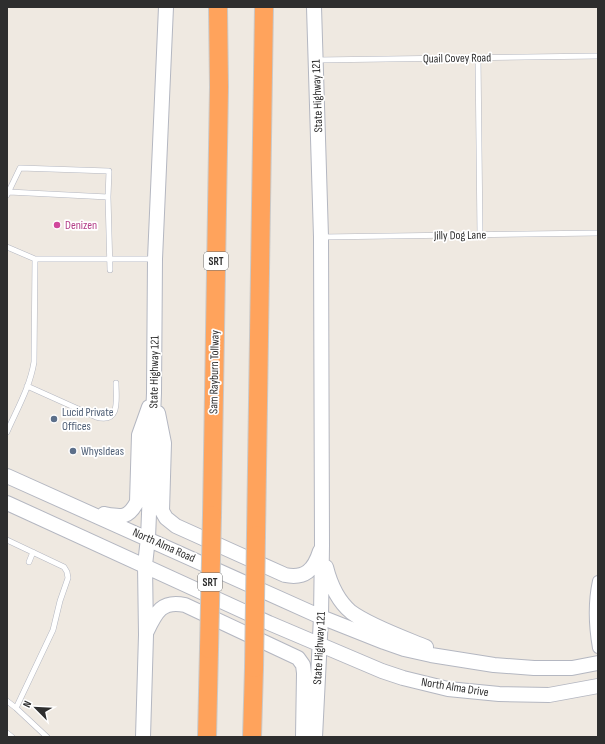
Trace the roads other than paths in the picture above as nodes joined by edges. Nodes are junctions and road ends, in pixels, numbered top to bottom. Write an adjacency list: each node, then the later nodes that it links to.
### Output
1 (166, 7): 20 (main road, State Highway 121)
2 (209, 7): 11 (highway)
3 (218, 7): 11 (highway, Sam Rayburn Tollway / SRT)
4 (264, 7): 7 (highway)
5 (270, 7): 7 (highway)
6 (314, 7): 10 (main road, State Highway 121)
7 (265, 34): 52 (highway, bridge)
8 (598, 56): 9 (lane, Quail Covey Road)
9 (478, 57): 10 (lane, Quail Covey Road); 15 (lane)
10 (315, 60): 16 (main road, State Highway 121)
11 (219, 87): 51 (highway, Sam Rayburn Tollway / SRT, bridge)
12 (8, 193): 13 (lane); 13 (lane)
13 (108, 197): 19 (lane)
14 (598, 233): 15 (lane, Jilly Dog Lane)
15 (480, 235): 16 (lane, Jilly Dog Lane)
16 (321, 237): 33 (main road, State Highway 121)
17 (7, 247): 18 (lane)
18 (34, 259): 19 (lane); 23 (lane)
19 (110, 259): 20 (lane); 21 (lane)
20 (155, 259): 24 (main road, State Highway 121)
21 (110, 270)
22 (116, 383): 23 (lane)
23 (27, 386): 25 (lane)
24 (154, 393): 30 (main road); 31 (main road, State Highway 121); 33 (main road)
25 (7, 432)
26 (7, 476): 28 (main road, North Alma Road)
27 (7, 486): 28 (main road)
28 (44, 492): 30 (main road, North Alma Road)
29 (7, 503): 36 (main road)
30 (88, 512): 31 (main road, North Alma Road)
31 (148, 538): 36 (main road, State Highway 121); 38 (main road, North Alma Road)
32 (7, 540): 34 (lane)
33 (322, 545): 38 (main road, State Highway 121); 42 (main road)
34 (33, 552): 35 (lane); 46 (lane)
35 (29, 562)
36 (145, 565): 39 (main road, State Highway 121); 40 (main road)
37 (598, 581): 41 (street)
38 (321, 616): 40 (main road, State Highway 121); 42 (main road)
39 (146, 635): 50 (main road, State Highway 121); 53 (main road)
40 (319, 644): 44 (main road, North Alma Drive); 54 (main road, State Highway 121)
41 (598, 648)
42 (450, 658): 43 (main road)
43 (598, 663)
44 (598, 686)
45 (7, 701): 46 (lane)
46 (16, 708): 49 (lane)
47 (7, 733): 48 (lane)
48 (12, 737)
49 (47, 737)
50 (142, 737)
51 (207, 737)
52 (252, 737)
53 (303, 737)
54 (315, 737)

